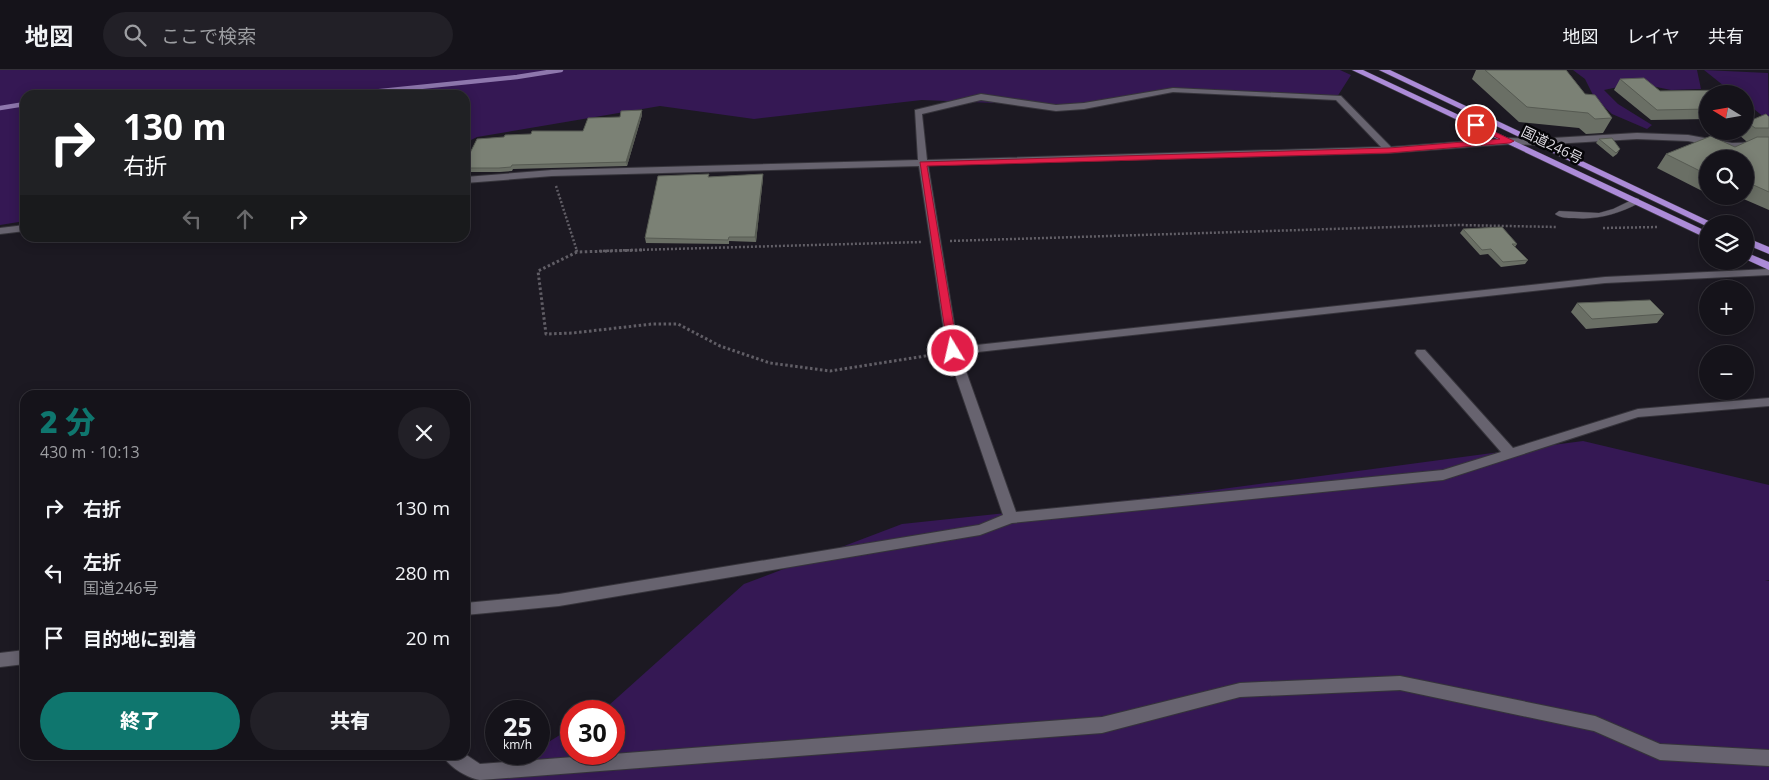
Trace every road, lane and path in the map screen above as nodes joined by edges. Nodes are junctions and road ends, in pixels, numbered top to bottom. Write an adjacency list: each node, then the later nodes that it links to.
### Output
1 (1356, 70): 3 (highway, 国道246号)
2 (1383, 70): 4 (highway, 国道246号)
3 (1510, 141): 4 (street); 6 (street); 10 (highway, 国道246号)
4 (1536, 142): 5 (street); 12 (highway, 国道246号)
5 (1769, 144)
6 (1389, 150): 7 (street); 7 (street)
7 (923, 164): 8 (street); 19 (street)
8 (552, 173): 9 (street); 22 (path)
9 (470, 180)
10 (1636, 201): 11 (lane); 13 (highway, 国道246号)
11 (1559, 214)
12 (1699, 219)
13 (1689, 226): 15 (path); 18 (highway, 国道246号)
14 (1564, 227): 19 (path)
15 (1603, 228)
16 (20, 229): 17 (street)
17 (0, 231)
18 (1699, 231)
19 (935, 242): 22 (path); 26 (street)
20 (1754, 244): 21 (highway)
21 (1769, 250)
22 (577, 252): 26 (path)
23 (1754, 260): 24 (highway)
24 (1769, 267)
25 (1769, 272): 26 (street)
26 (953, 351): 30 (street)
27 (1421, 353): 29 (street)
28 (1769, 402): 29 (street)
29 (1510, 453): 30 (street)
30 (1011, 518): 31 (street)
31 (470, 609)
32 (20, 658): 33 (street)
33 (0, 660)
34 (1769, 758): 35 (street)
35 (459, 760)

